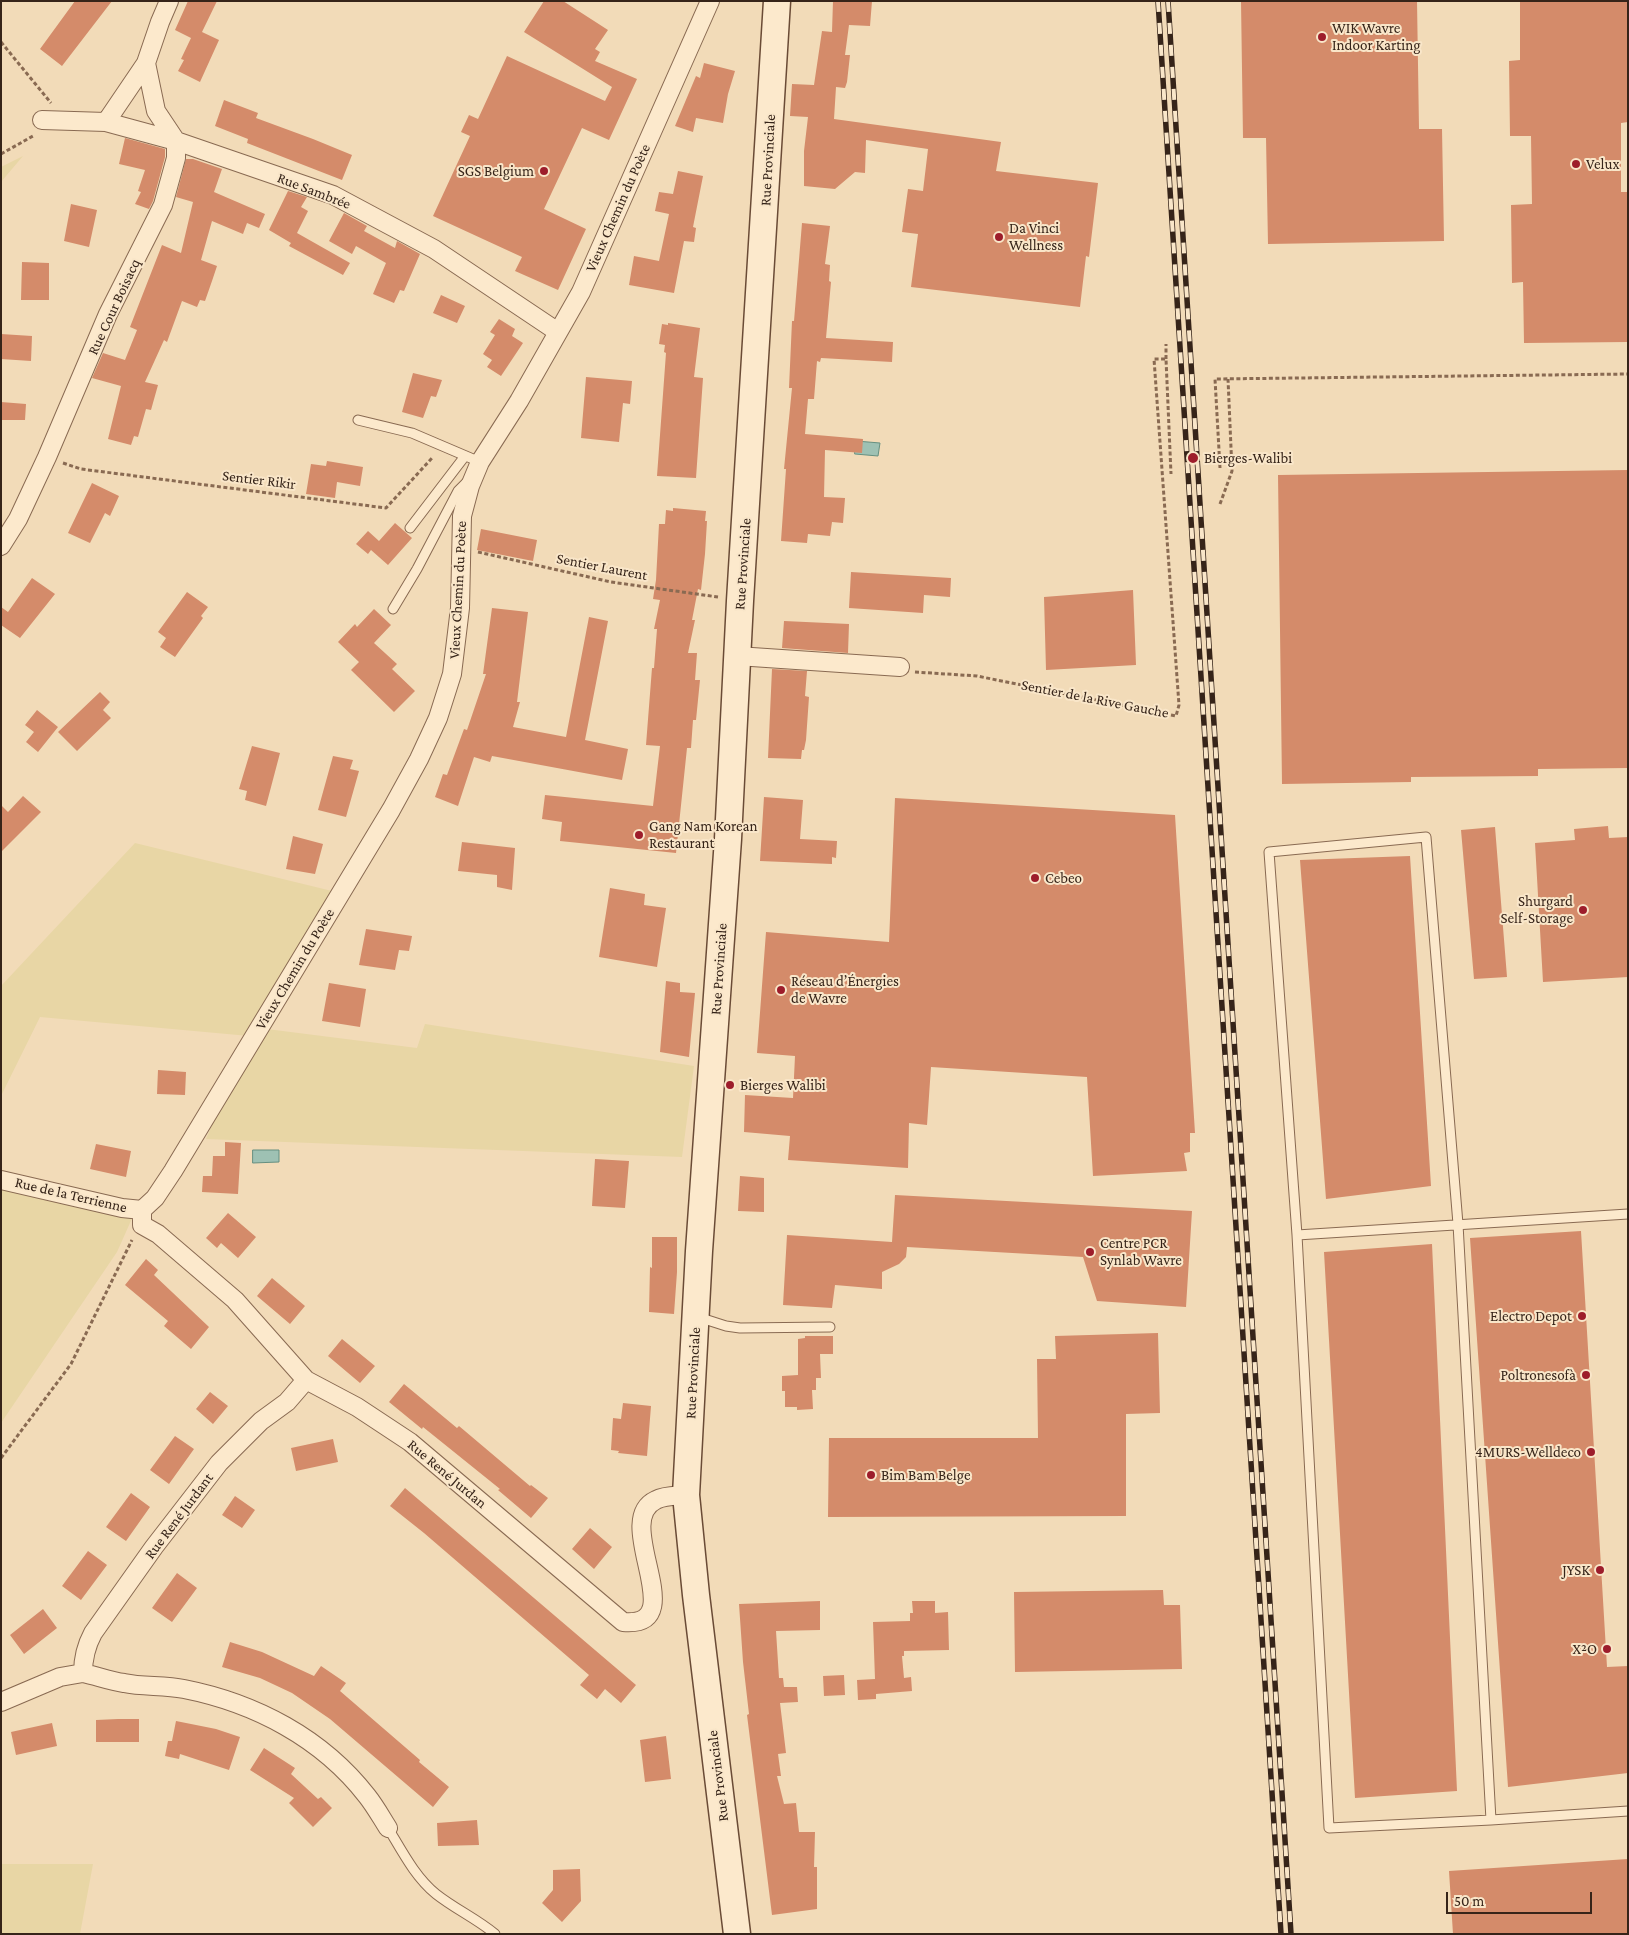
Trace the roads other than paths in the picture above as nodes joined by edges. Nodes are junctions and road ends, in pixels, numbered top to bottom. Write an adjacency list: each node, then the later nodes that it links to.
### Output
1 (169, 1): 4 (street)
2 (710, 1): 8 (street, Vieux Chemin du Poète)
3 (777, 1): 14 (main road, Rue Provinciale)
4 (146, 63): 6 (street); 7 (street)
5 (42, 120): 6 (street, Rue Sambrée)
6 (106, 122): 7 (street, Rue Sambrée)
7 (176, 141): 8 (street, Rue Sambrée); 12 (street, Rue Cour Boisacq)
8 (558, 332): 10 (street, Vieux Chemin du Poète)
9 (358, 420): 10 (lane)
10 (473, 464): 11 (lane); 13 (lane); 17 (street, Vieux Chemin du Poète)
11 (410, 528)
12 (1, 546)
13 (393, 609)
14 (737, 656): 15 (street); 21 (main road, Rue Provinciale)
15 (900, 667)
16 (1, 1180): 17 (street, Rue de la Terrienne)
17 (142, 1210): 23 (street, Rue René Jurdan)
18 (1628, 1214): 19 (lane)
19 (1458, 1224): 20 (lane); 20 (lane); 28 (lane)
20 (1297, 1235): 28 (lane)
21 (696, 1317): 22 (lane); 24 (main road, Rue Provinciale)
22 (830, 1327)
23 (306, 1380): 24 (street, Rue René Jurdan); 25 (street, Rue René Jurdant)
24 (686, 1495): 31 (main road, Rue Provinciale)
25 (83, 1673): 26 (street); 29 (street)
26 (1, 1702)
27 (1628, 1811): 28 (lane)
28 (1491, 1820)
29 (388, 1828): 30 (lane)
30 (495, 1934)
31 (737, 1934)

